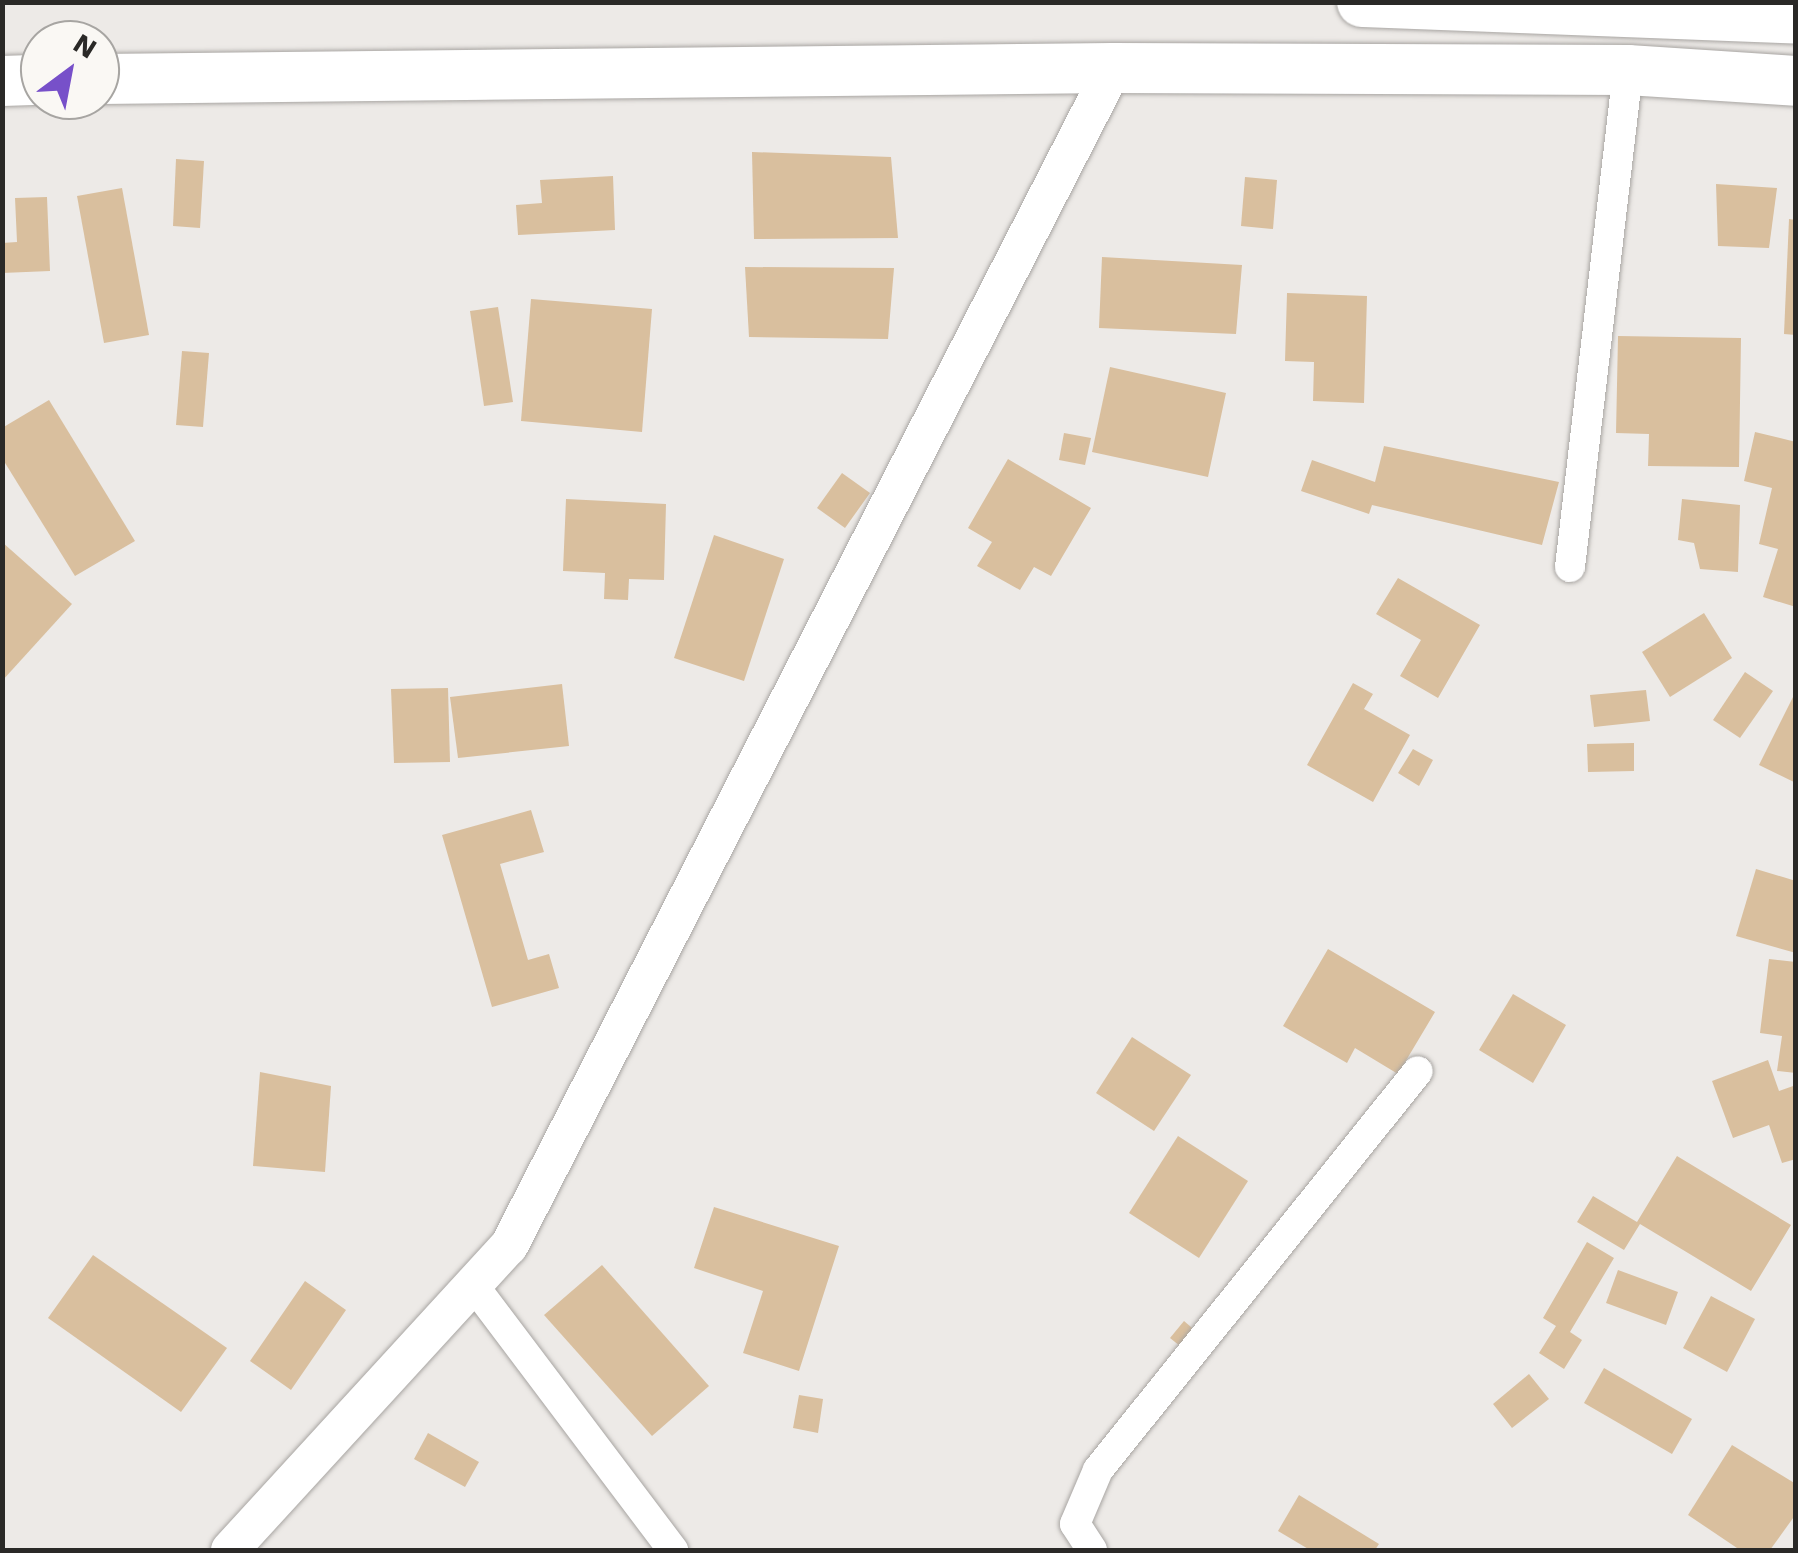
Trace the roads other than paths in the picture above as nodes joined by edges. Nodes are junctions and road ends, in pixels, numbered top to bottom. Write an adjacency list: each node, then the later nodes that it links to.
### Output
1 (1362, 2): 2 (highway)
2 (1796, 18)
3 (1112, 68): 4 (highway); 5 (highway); 9 (street)
4 (1628, 70): 6 (highway); 7 (street)
5 (120, 79)
6 (1796, 81)
7 (1570, 567)
8 (1418, 1071): 12 (street)
9 (474, 1286): 10 (street); 11 (street)
10 (230, 1550)
11 (673, 1550)
12 (1092, 1550)

